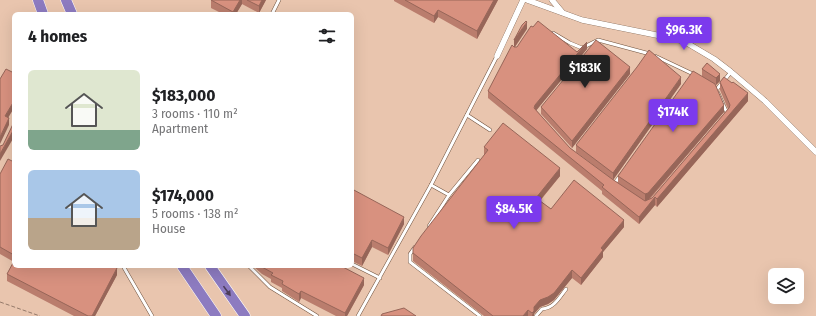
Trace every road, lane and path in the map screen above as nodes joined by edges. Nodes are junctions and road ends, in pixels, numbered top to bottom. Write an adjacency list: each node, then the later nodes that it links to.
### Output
1 (38, 0): 7 (highway)
2 (66, 0): 8 (highway)
3 (279, 0): 9 (lane)
4 (523, 0): 15 (street)
5 (527, 0): 10 (street)
6 (552, 0): 10 (street)
7 (43, 12)
8 (71, 12)
9 (273, 12)
10 (563, 13): 17 (street)
11 (551, 31): 12 (lane)
12 (598, 40): 13 (lane); 14 (lane)
13 (593, 46)
14 (648, 53): 16 (lane); 18 (lane)
15 (497, 56): 23 (lane)
16 (643, 59)
17 (731, 72): 22 (lane); 26 (street)
18 (692, 74): 19 (lane); 20 (lane)
19 (698, 78)
20 (688, 80)
21 (711, 86): 22 (lane)
22 (717, 90): 24 (lane)
23 (468, 115): 25 (lane); 31 (lane)
24 (722, 119)
25 (490, 130)
26 (816, 152)
27 (478, 160): 33 (lane)
28 (623, 171): 30 (lane)
29 (608, 180): 30 (lane)
30 (614, 184): 32 (lane)
31 (431, 185): 33 (lane); 41 (lane)
32 (620, 188)
33 (449, 196): 34 (lane)
34 (428, 228)
35 (419, 241): 50 (lane)
36 (354, 265): 41 (lane)
37 (124, 268): 45 (lane)
38 (183, 268): 46 (highway)
39 (211, 268): 47 (highway, one-way to 47)
40 (251, 268): 48 (lane)
41 (380, 278): 49 (lane)
42 (566, 289): 51 (lane)
43 (0, 302): 44 (path)
44 (40, 316)
45 (152, 316)
46 (216, 316)
47 (245, 316)
48 (317, 316)
49 (358, 316)
50 (480, 316)
51 (536, 316)

